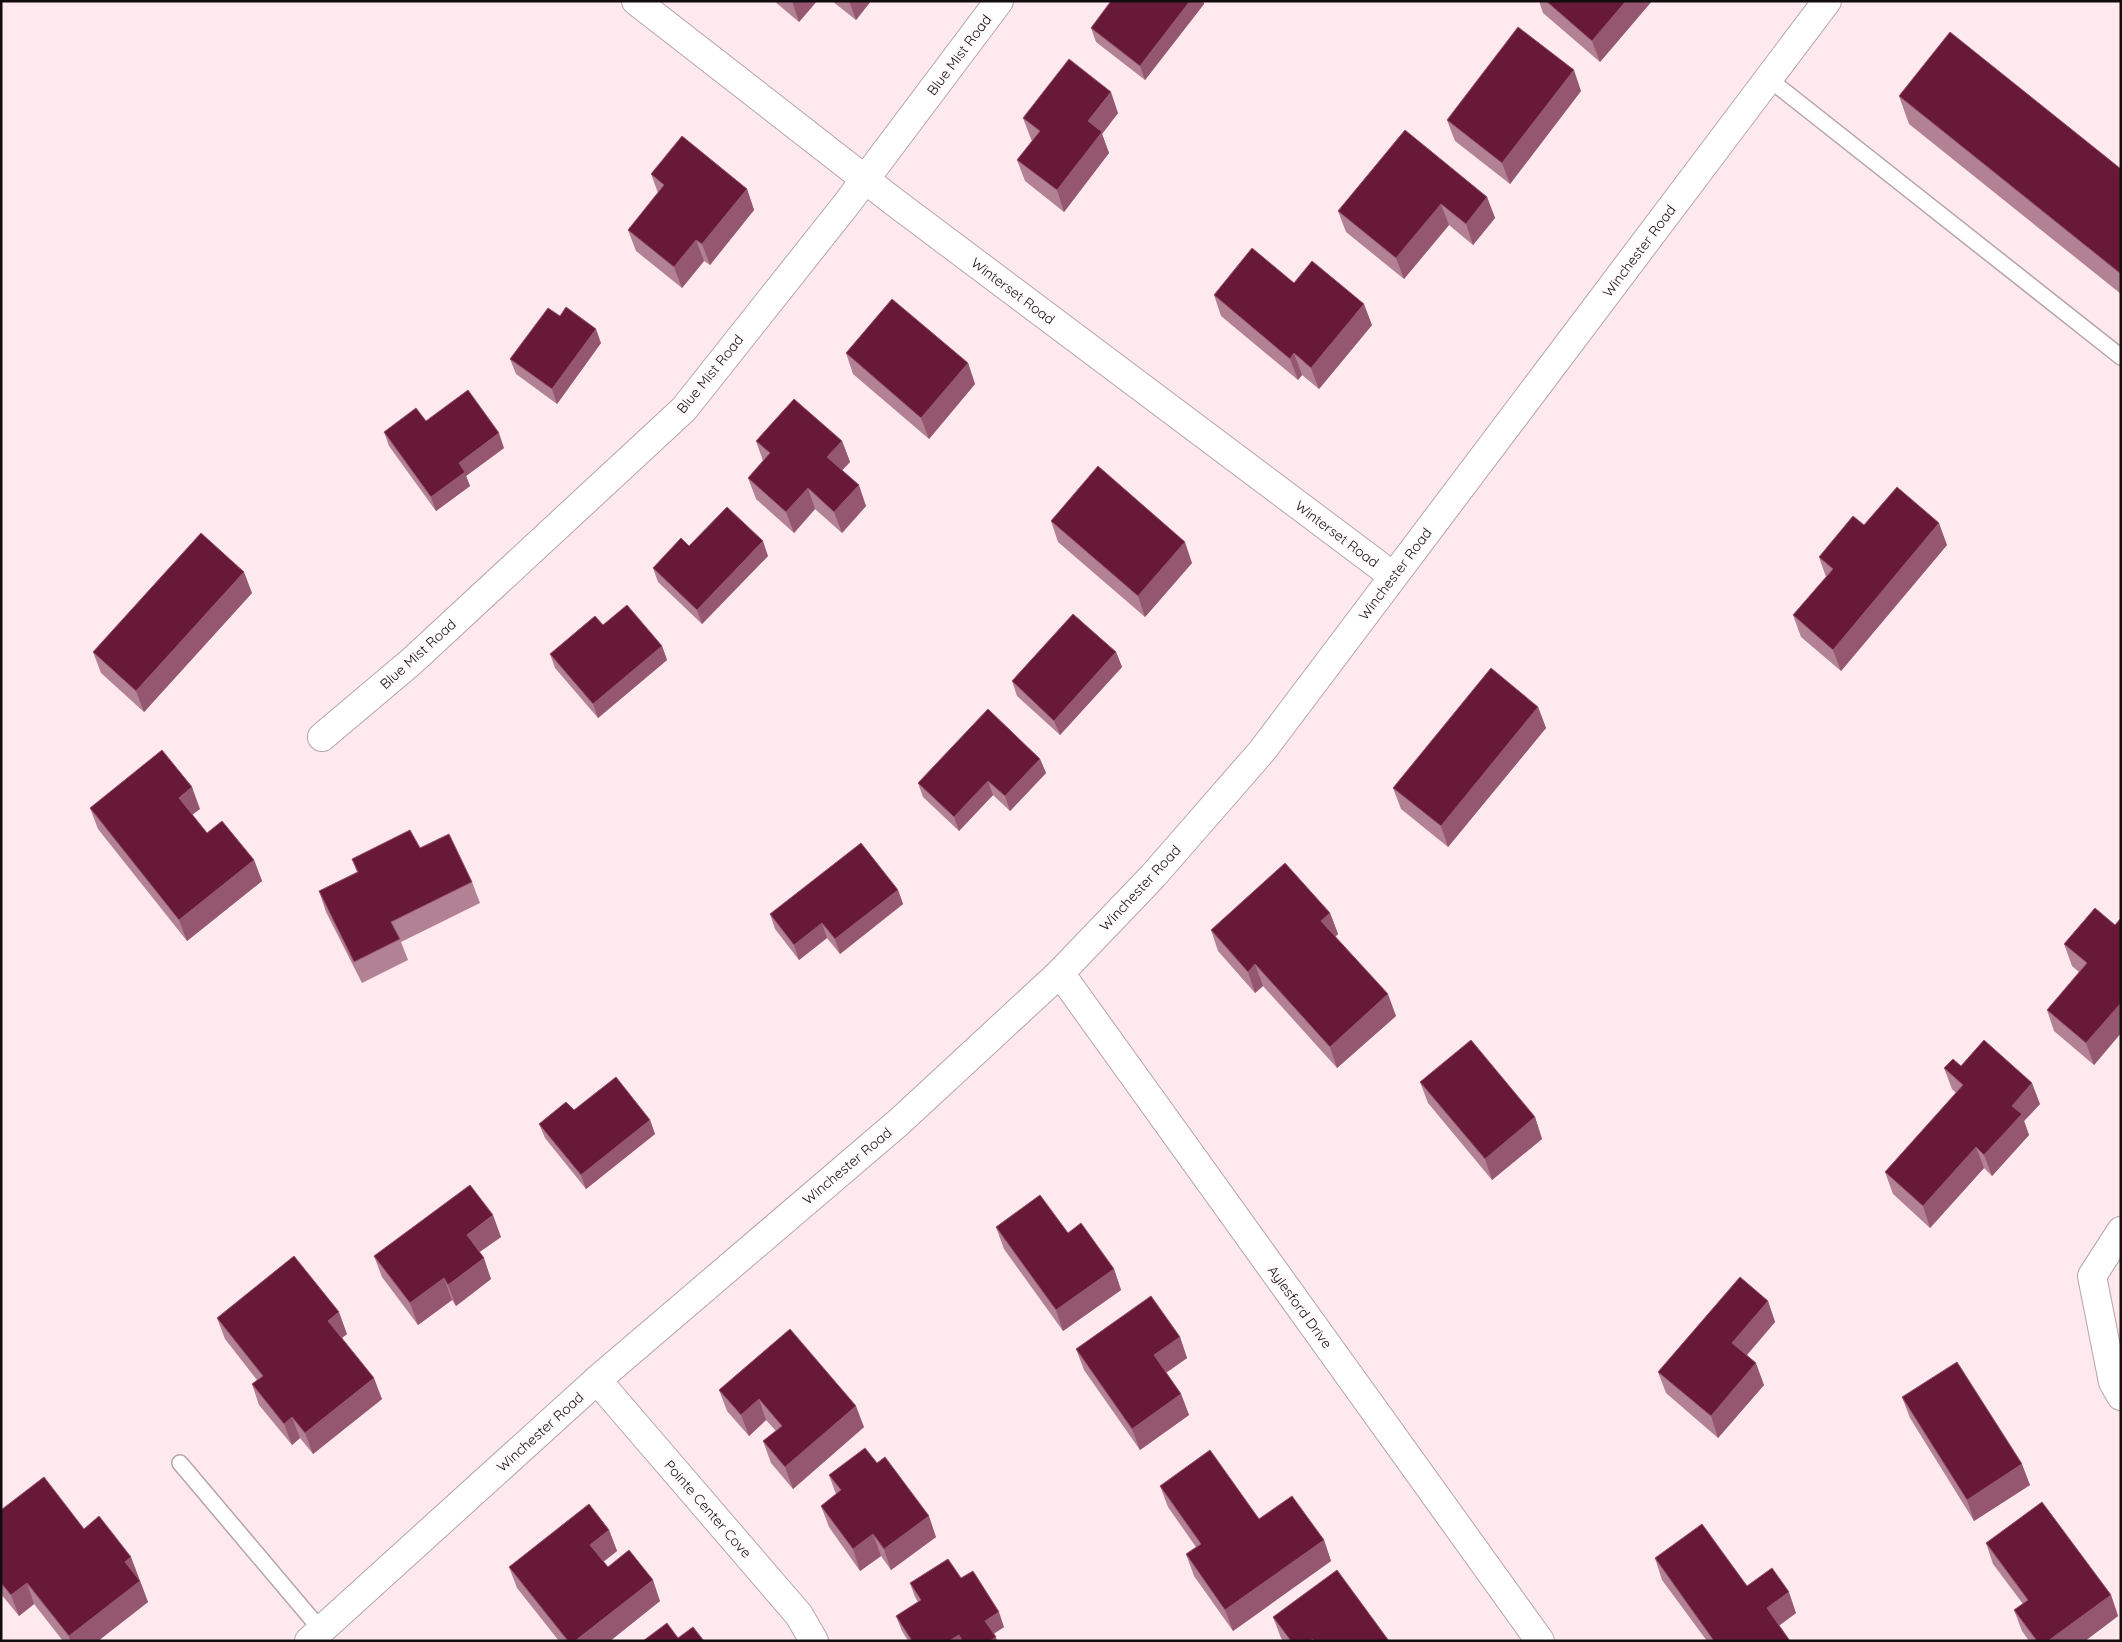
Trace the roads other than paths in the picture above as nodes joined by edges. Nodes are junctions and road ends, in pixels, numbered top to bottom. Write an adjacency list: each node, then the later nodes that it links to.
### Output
1 (636, 1): 5 (street, Winterset Road)
2 (999, 1): 5 (street, Blue Mist Road)
3 (1827, 1): 4 (street, Winchester Road)
4 (1769, 79): 6 (lane); 7 (street, Winchester Road)
5 (865, 179): 7 (street, Winterset Road); 8 (street, Blue Mist Road)
6 (2121, 357)
7 (1393, 576): 9 (street, Winchester Road)
8 (322, 737)
9 (1060, 974): 11 (street, Winchester Road); 16 (street, Aylesford Drive)
10 (2121, 1231): 12 (street)
11 (597, 1380): 14 (street, Winchester Road); 15 (street, Pointe Center Cove)
12 (2121, 1396)
13 (180, 1464): 14 (lane)
14 (315, 1636)
15 (814, 1641)
16 (1540, 1641)

